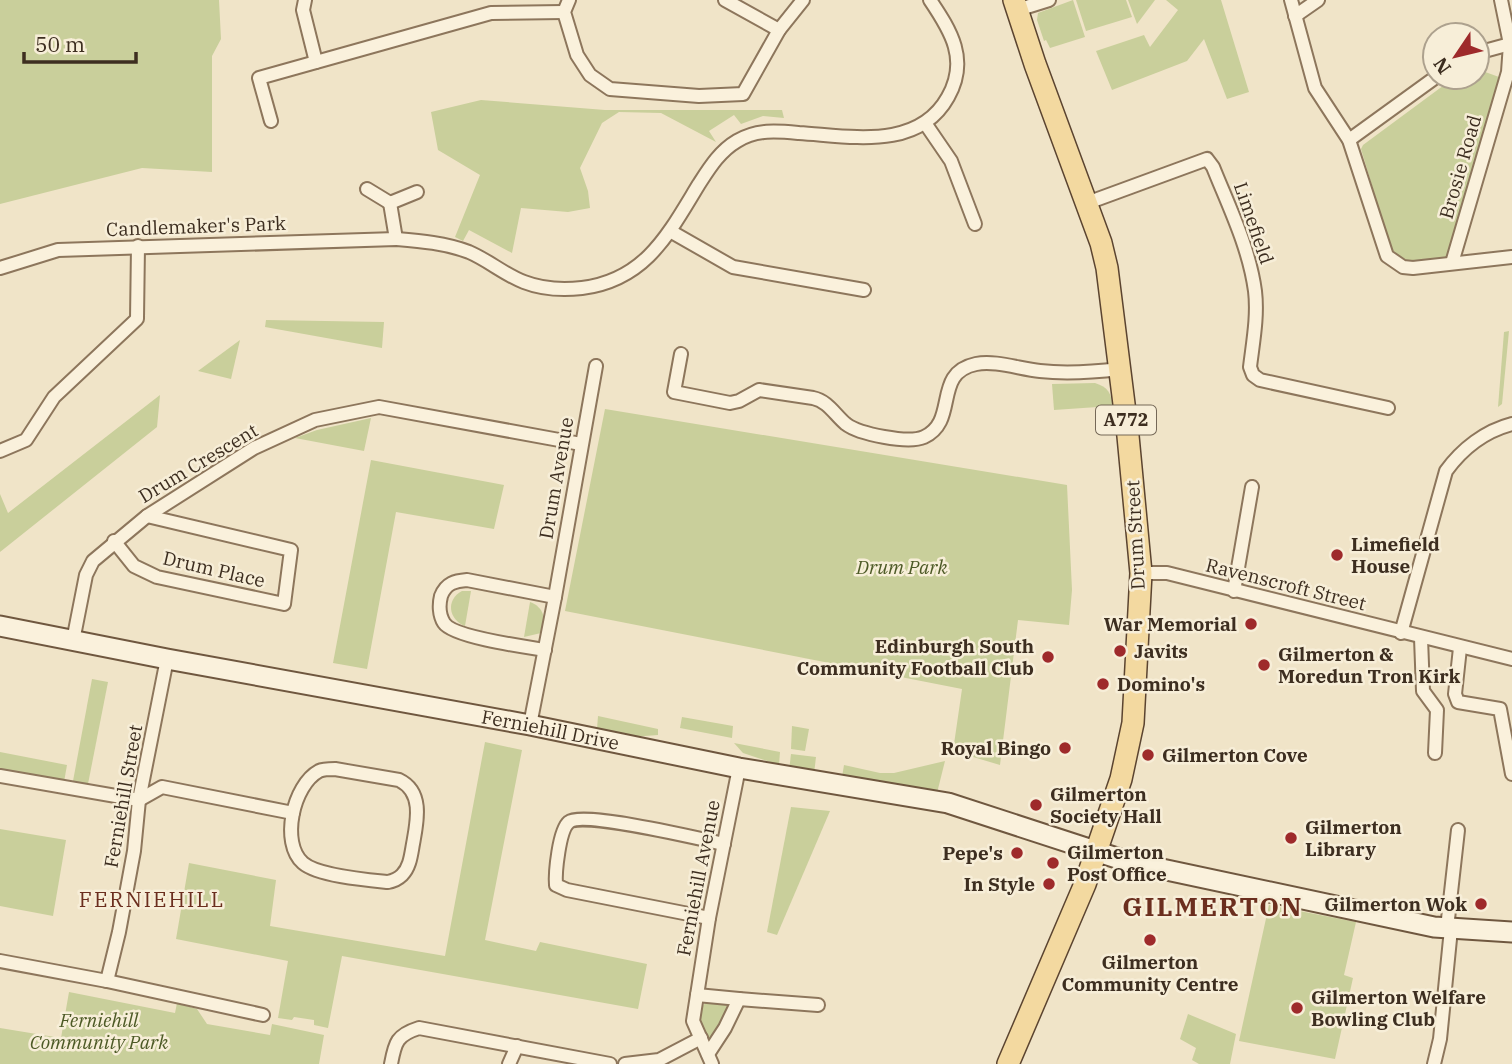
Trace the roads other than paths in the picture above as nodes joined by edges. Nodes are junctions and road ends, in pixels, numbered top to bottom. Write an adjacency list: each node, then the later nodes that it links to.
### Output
1 (306, 0): 16 (street)
2 (725, 0): 13 (street)
3 (803, 0): 13 (street)
4 (930, 0): 19 (street, Candlemaker's Park)
5 (1049, 0): 9 (street)
6 (1291, 0): 11 (street)
7 (1318, 0): 11 (street)
8 (1501, 0): 12 (street, Brosie Road)
9 (1015, 5): 24 (main road, Drum Street / A772)
10 (566, 6): 13 (street); 16 (street)
11 (1295, 16): 20 (street)
12 (1509, 25): 14 (street, Brosie Road)
13 (779, 30)
14 (1510, 44): 15 (street); 30 (street, Brosie Road)
15 (1491, 49)
16 (316, 62): 18 (street)
17 (1421, 88): 20 (street)
18 (271, 121)
19 (925, 123): 25 (street); 26 (street, Candlemaker's Park)
20 (1349, 140): 30 (street)
21 (367, 189): 23 (street)
22 (417, 192): 23 (street)
23 (390, 203): 27 (street)
24 (1087, 203): 35 (main road, Drum Street / A772); 36 (street, Limefield)
25 (975, 224)
26 (670, 231): 27 (street, Candlemaker's Park); 32 (street)
27 (396, 239): 28 (street, Candlemaker's Park)
28 (138, 246): 31 (street, Candlemaker's Park); 39 (street)
29 (1512, 257): 30 (street)
30 (1452, 263)
31 (0, 268)
32 (864, 290)
33 (681, 354): 35 (street)
34 (596, 366): 38 (street, Drum Avenue)
35 (1120, 369): 43 (main road, Drum Street / A772)
36 (1388, 408)
37 (1512, 424): 47 (street)
38 (580, 444): 41 (street, Drum Crescent); 45 (street, Drum Avenue)
39 (0, 451)
40 (1252, 487): 44 (street)
41 (147, 516): 42 (street, Drum Crescent); 42 (street, Drum Place)
42 (114, 541): 49 (street, Drum Crescent)
43 (1141, 573): 44 (street, Ravenscroft Street); 63 (main road, Drum Street / A772)
44 (1234, 591): 47 (street, Ravenscroft Street)
45 (555, 597): 51 (street, Drum Avenue); 51 (street)
46 (0, 626): 49 (main road, Ferniehill Drive)
47 (1401, 633): 48 (street, Ravenscroft Street)
48 (1421, 638): 50 (street, Ravenscroft Street); 55 (street)
49 (74, 641): 53 (main road, Ferniehill Drive)
50 (1460, 648): 52 (street, Ravenscroft Street); 57 (street)
51 (545, 650): 54 (street, Drum Avenue)
52 (1512, 659)
53 (167, 660): 54 (main road, Ferniehill Drive); 59 (street, Ferniehill Street)
54 (530, 725): 56 (main road, Ferniehill Drive)
55 (1435, 753)
56 (739, 768): 62 (street, Ferniehill Avenue); 63 (main road, Ferniehill Drive)
57 (1512, 774)
58 (0, 776): 59 (street)
59 (139, 800): 60 (street); 68 (street, Ferniehill Street)
60 (293, 813): 60 (street)
61 (1458, 830): 65 (street)
62 (724, 844): 64 (street, Ferniehill Avenue); 64 (street)
63 (1097, 851): 65 (main road, Ferniehill Drive); 80 (main road, Drum Street / A772)
64 (709, 918): 69 (street, Ferniehill Avenue)
65 (1449, 929): 66 (main road, Ferniehill Drive); 81 (street)
66 (1512, 932)
67 (0, 961): 68 (street)
68 (107, 981): 72 (street)
69 (697, 995): 70 (street); 73 (street, Ferniehill Avenue)
70 (738, 999): 71 (street); 75 (street, Ferniehill Avenue)
71 (818, 1005)
72 (263, 1015)
73 (701, 1038): 75 (street, Ferniehill Avenue); 79 (street)
74 (517, 1046): 76 (street); 77 (street); 78 (street)
75 (710, 1059)
76 (391, 1064)
77 (509, 1064)
78 (610, 1064)
79 (625, 1064)
80 (1008, 1064)
81 (1434, 1064)

